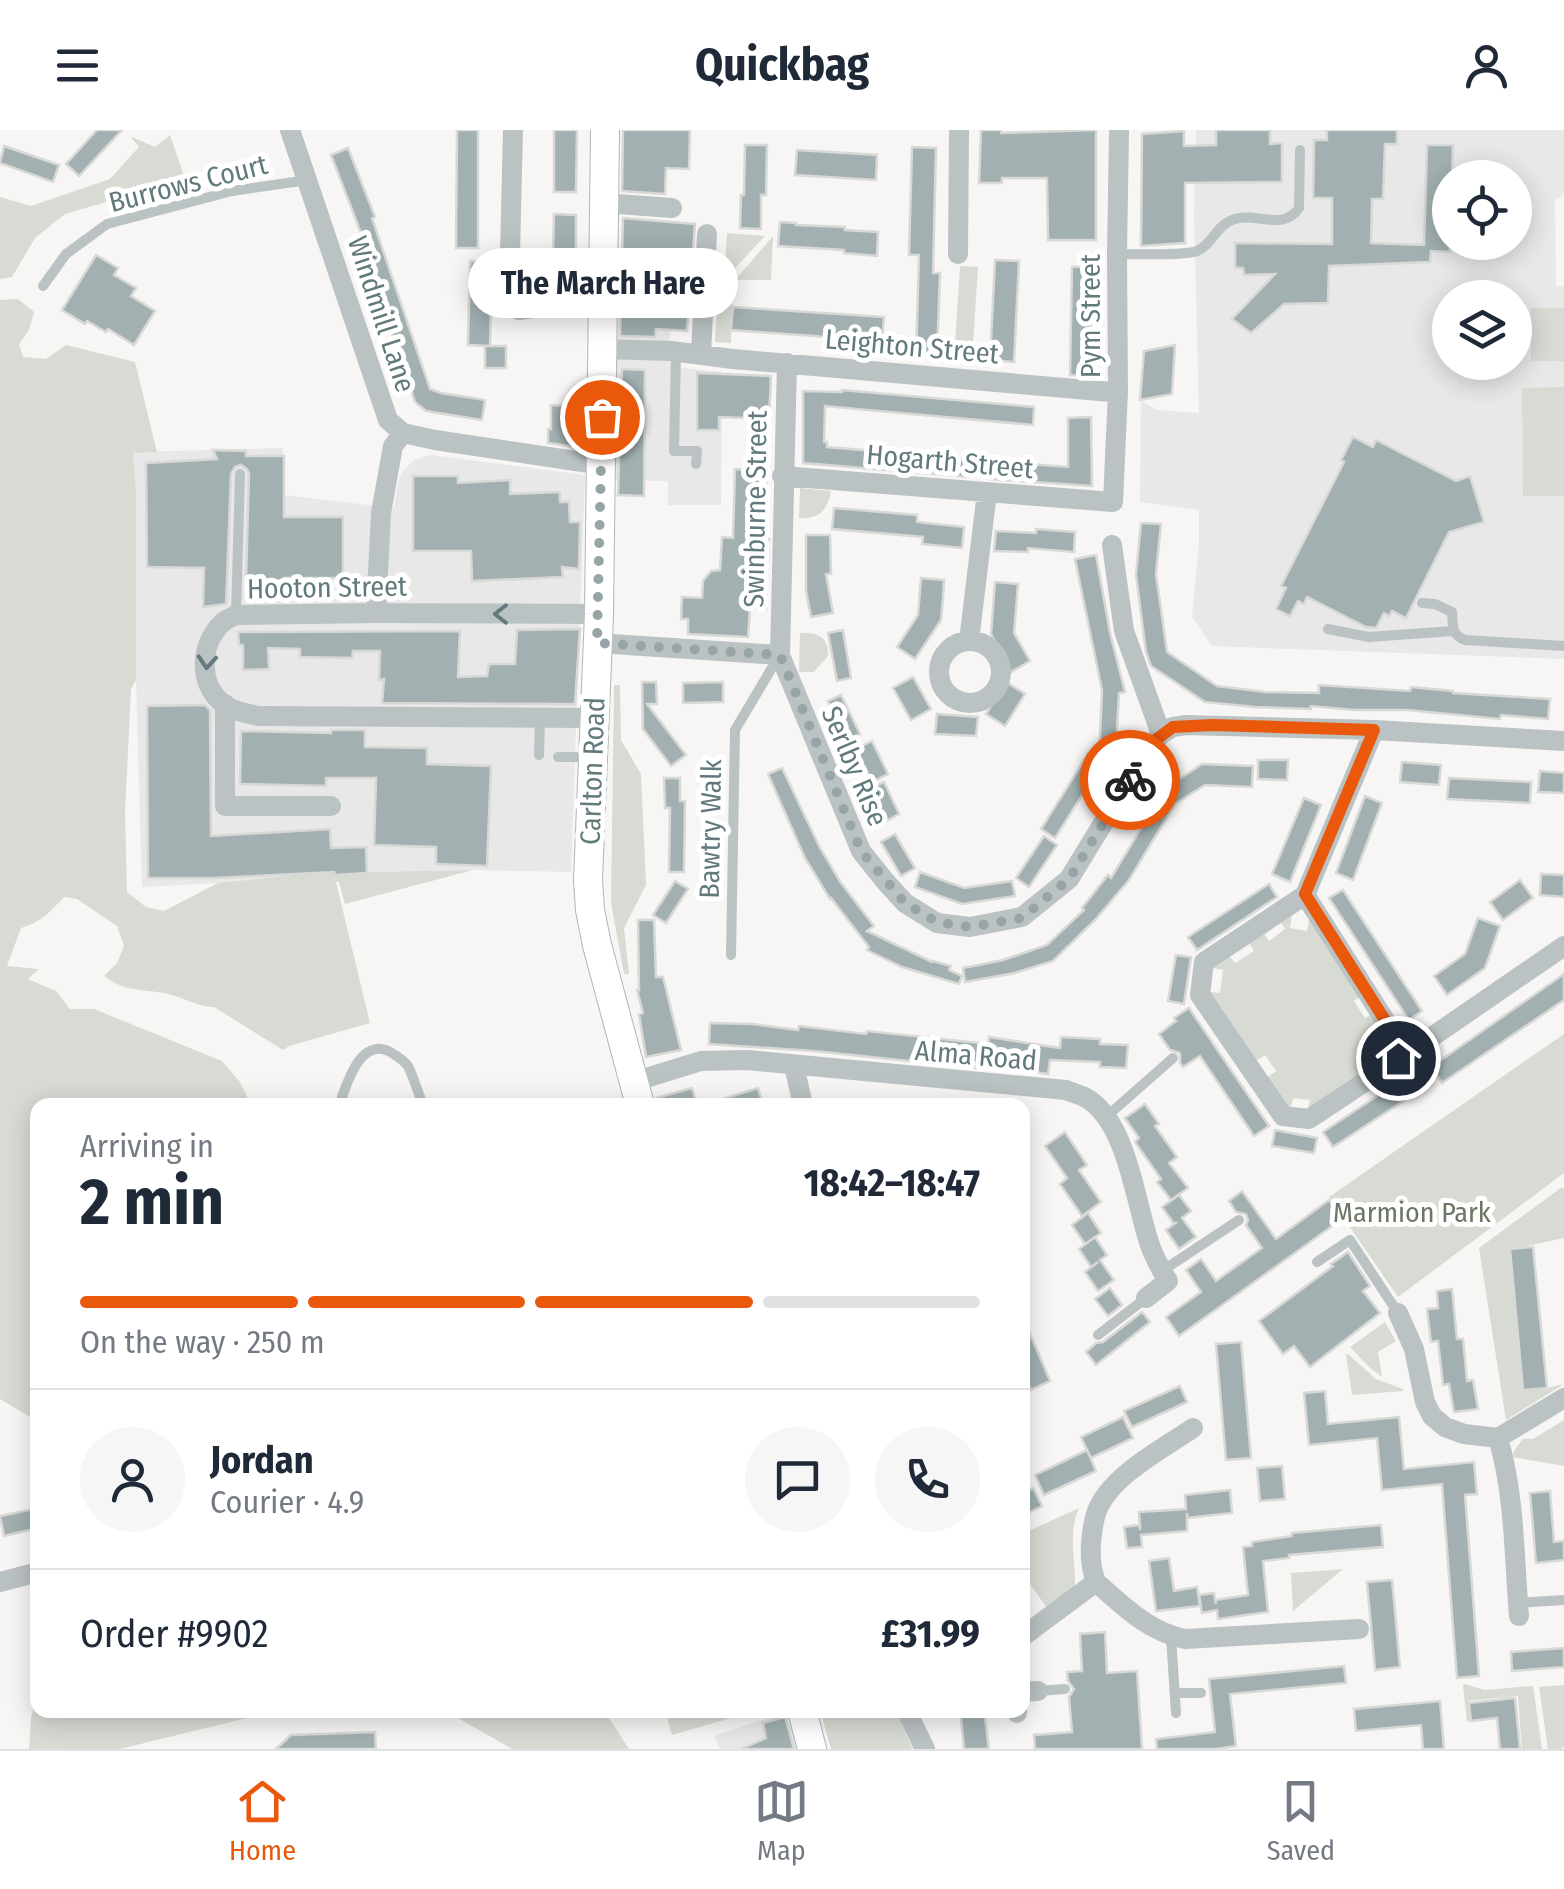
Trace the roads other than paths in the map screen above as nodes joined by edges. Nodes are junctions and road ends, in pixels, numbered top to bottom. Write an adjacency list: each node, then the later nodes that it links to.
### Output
1 (290, 130): 7 (street, Windmill Lane)
2 (513, 130): 14 (street)
3 (605, 130): 8 (main road, Carlton Road)
4 (958, 130): 11 (street)
5 (1120, 130): 12 (street, Pym Street)
6 (1300, 150): 12 (lane)
7 (309, 180): 13 (lane, Burrows Court); 20 (street, Windmill Lane)
8 (604, 203): 9 (street); 14 (main road, Carlton Road)
9 (672, 208)
10 (707, 234): 17 (street)
11 (958, 254)
12 (1117, 254): 19 (street, Pym Street)
13 (42, 286)
14 (604, 298): 15 (main road, Carlton Road)
15 (603, 349): 16 (street, Leighton Street); 22 (main road, Carlton Road)
16 (676, 352): 17 (street, Leighton Street); 21 (lane)
17 (701, 354): 18 (street, Leighton Street)
18 (786, 364): 19 (street, Leighton Street); 24 (street, Swinburne Street)
19 (1118, 391): 26 (street, Pym Street)
20 (403, 432): 22 (street, Windmill Lane); 29 (street)
21 (696, 464)
22 (602, 465): 30 (main road, Carlton Road)
23 (240, 474): 31 (lane)
24 (782, 476): 25 (street, Hogarth Street); 37 (street, Swinburne Street)
25 (987, 492): 26 (street, Hogarth Street); 34 (street)
26 (1113, 502)
27 (1112, 545): 42 (street)
28 (1422, 603): 33 (lane)
29 (376, 613): 30 (street, Hooton Street, one-way to 29); 31 (street, Hooton Street)
30 (599, 614): 35 (main road, Carlton Road)
31 (236, 615): 38 (street, Hooton Street, one-way to 38)
32 (1328, 629): 33 (lane)
33 (1453, 631): 36 (lane)
34 (969, 641)
35 (597, 643): 37 (street); 40 (main road, Carlton Road)
36 (1564, 646)
37 (780, 655): 42 (street, Serlby Rise); 50 (lane, Bawtry Walk)
38 (225, 704): 39 (street); 47 (street)
39 (540, 718): 40 (street); 44 (lane)
40 (594, 718): 46 (main road, Carlton Road)
41 (1374, 730): 42 (street); 43 (street); 48 (street)
42 (1161, 734)
43 (1564, 741)
44 (539, 754)
45 (558, 757): 46 (lane)
46 (593, 757): 54 (main road, Carlton Road)
47 (331, 806)
48 (1305, 894): 51 (street); 51 (street)
49 (1564, 946): 51 (street)
50 (731, 956)
51 (1410, 1052)
52 (1174, 1058): 58 (lane)
53 (794, 1066): 54 (street, Alma Road); 57 (street); 58 (street, Alma Road)
54 (636, 1093)
55 (342, 1098): 56 (lane)
56 (420, 1098)
57 (802, 1098)
58 (1105, 1118): 61 (street, Alma Road)
59 (1239, 1220): 61 (lane)
60 (1317, 1262): 63 (lane)
61 (1162, 1272): 62 (street)
62 (1146, 1298): 64 (lane)
63 (1398, 1313): 67 (street)
64 (1098, 1335)
65 (1564, 1398): 67 (street)
66 (1194, 1428): 70 (street)
67 (1498, 1438): 72 (street)
68 (30, 1574): 69 (street)
69 (0, 1582)
70 (1096, 1582): 74 (street); 75 (street)
71 (1564, 1600): 72 (lane)
72 (1519, 1609)
73 (1358, 1630): 75 (street)
74 (1030, 1631)
75 (1172, 1636): 77 (lane)
76 (1065, 1689): 79 (lane)
77 (1174, 1693): 78 (lane); 80 (lane)
78 (1202, 1693)
79 (1030, 1700)
80 (1176, 1713)
81 (804, 1718): 83 (main road)
82 (912, 1718): 84 (street)
83 (812, 1749)
84 (925, 1749)

